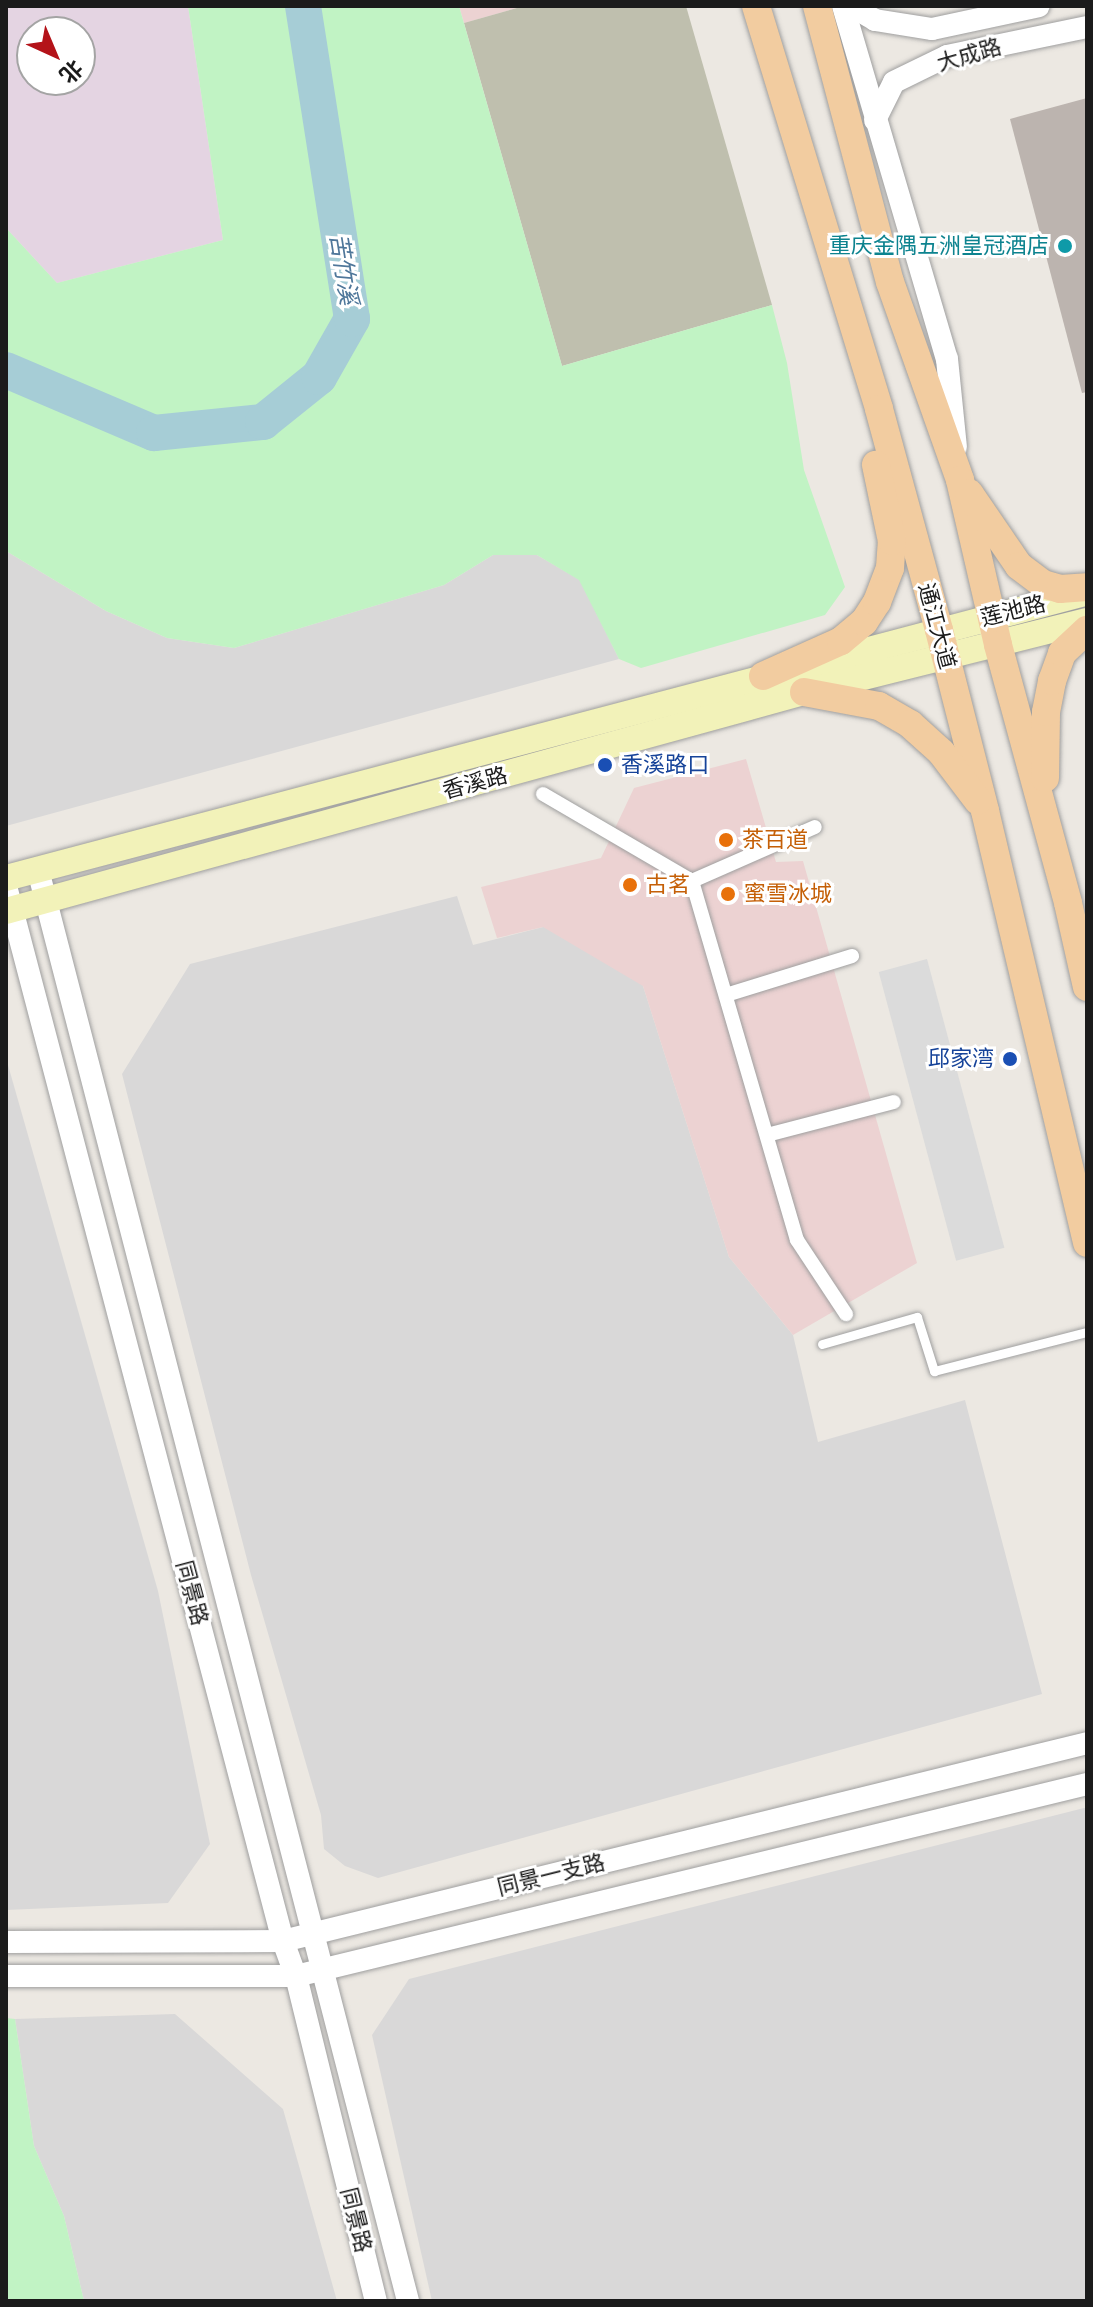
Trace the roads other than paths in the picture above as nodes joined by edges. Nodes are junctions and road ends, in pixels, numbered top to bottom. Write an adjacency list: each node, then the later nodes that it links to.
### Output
1 (817, 6): 9 (main road)
2 (843, 6): 7 (street)
3 (851, 6): 4 (street, 大成路)
4 (1039, 6)
5 (756, 9): 8 (main road, 通江大道)
6 (1087, 27): 7 (street, 大成路)
7 (875, 120): 9 (street)
8 (879, 409): 14 (main road, 通江大道); 18 (main road)
9 (960, 480): 10 (main road); 12 (main road)
10 (1087, 587)
11 (1087, 593): 12 (main road, 莲池路)
12 (991, 616): 14 (main road, 莲池路); 16 (main road)
13 (1087, 621): 16 (main road, 莲池路)
14 (939, 630): 17 (main road, 通江大道); 18 (main road, 香溪路)
15 (1087, 630): 23 (main road)
16 (998, 645): 17 (main road, 莲池路); 23 (main road)
17 (946, 658): 19 (main road, 香溪路); 21 (main road, 通江大道)
18 (763, 676): 24 (main road, 香溪路)
19 (804, 692): 21 (main road); 27 (main road, 香溪路)
20 (543, 794): 26 (street)
21 (985, 811): 36 (main road, 通江大道)
22 (815, 827): 26 (street)
23 (1049, 831): 29 (main road)
24 (38, 870): 25 (main road, 香溪路); 27 (street)
25 (6, 878)
26 (692, 881): 33 (street)
27 (46, 900): 28 (main road, 香溪路); 42 (street)
28 (8, 902): 43 (street, 同景路)
29 (1068, 903): 30 (street); 32 (main road)
30 (1087, 942)
31 (852, 956): 33 (street)
32 (1087, 987)
33 (726, 995): 35 (street)
34 (894, 1102): 35 (street)
35 (767, 1135): 37 (street)
36 (1087, 1243)
37 (846, 1314)
38 (1087, 1332): 39 (lane)
39 (822, 1344)
40 (1087, 1743): 42 (street, 同景一支路)
41 (1087, 1784): 45 (street, 同景一支路)
42 (314, 1933): 43 (street, 同景一支路); 45 (street)
43 (283, 1941): 44 (street, 同景一支路); 47 (street, 同景路)
44 (6, 1942)
45 (325, 1969): 47 (street, 同景一支路); 49 (street)
46 (6, 1976): 47 (street, 同景一支路)
47 (296, 1976): 48 (street, 同景路)
48 (376, 2301)
49 (408, 2301)

